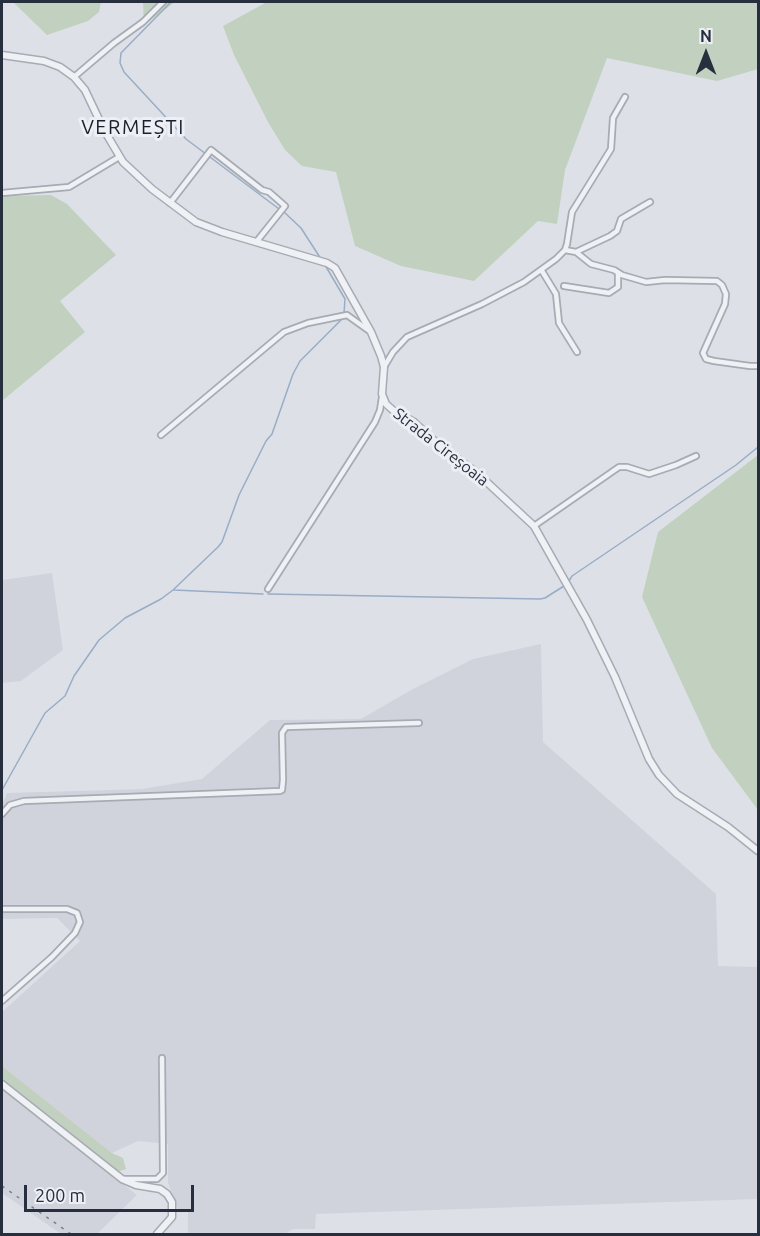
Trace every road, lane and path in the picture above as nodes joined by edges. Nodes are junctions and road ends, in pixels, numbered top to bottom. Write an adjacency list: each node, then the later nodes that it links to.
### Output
1 (163, 2): 3 (street)
2 (2, 55): 3 (street, Strada Cireșoaia)
3 (74, 77): 5 (street, Strada Cireșoaia)
4 (625, 97): 10 (street)
5 (119, 157): 6 (street); 7 (street, Strada Cireșoaia)
6 (2, 193)
7 (170, 202): 9 (street, Strada Cireșoaia); 9 (street)
8 (650, 202): 11 (street)
9 (257, 241): 15 (street, Strada Cireșoaia)
10 (565, 250): 11 (street); 12 (street)
11 (576, 252): 13 (street)
12 (542, 271): 16 (street); 18 (street)
13 (618, 273): 14 (street); 17 (street)
14 (564, 286)
15 (371, 332): 18 (street, Strada Cireșoaia); 20 (street)
16 (577, 352)
17 (759, 366)
18 (384, 367): 19 (street, Strada Cireșoaia)
19 (382, 394): 22 (street, Strada Cireșoaia); 23 (street)
20 (161, 435)
21 (696, 456): 22 (street)
22 (534, 526): 26 (street, Strada Cireșoaia)
23 (268, 589)
24 (419, 723): 25 (street)
25 (2, 814)
26 (759, 851)
27 (2, 909): 28 (street)
28 (2, 1001)
29 (162, 1058): 31 (street)
30 (2, 1084): 31 (street)
31 (122, 1179): 32 (street)
32 (157, 1234)

